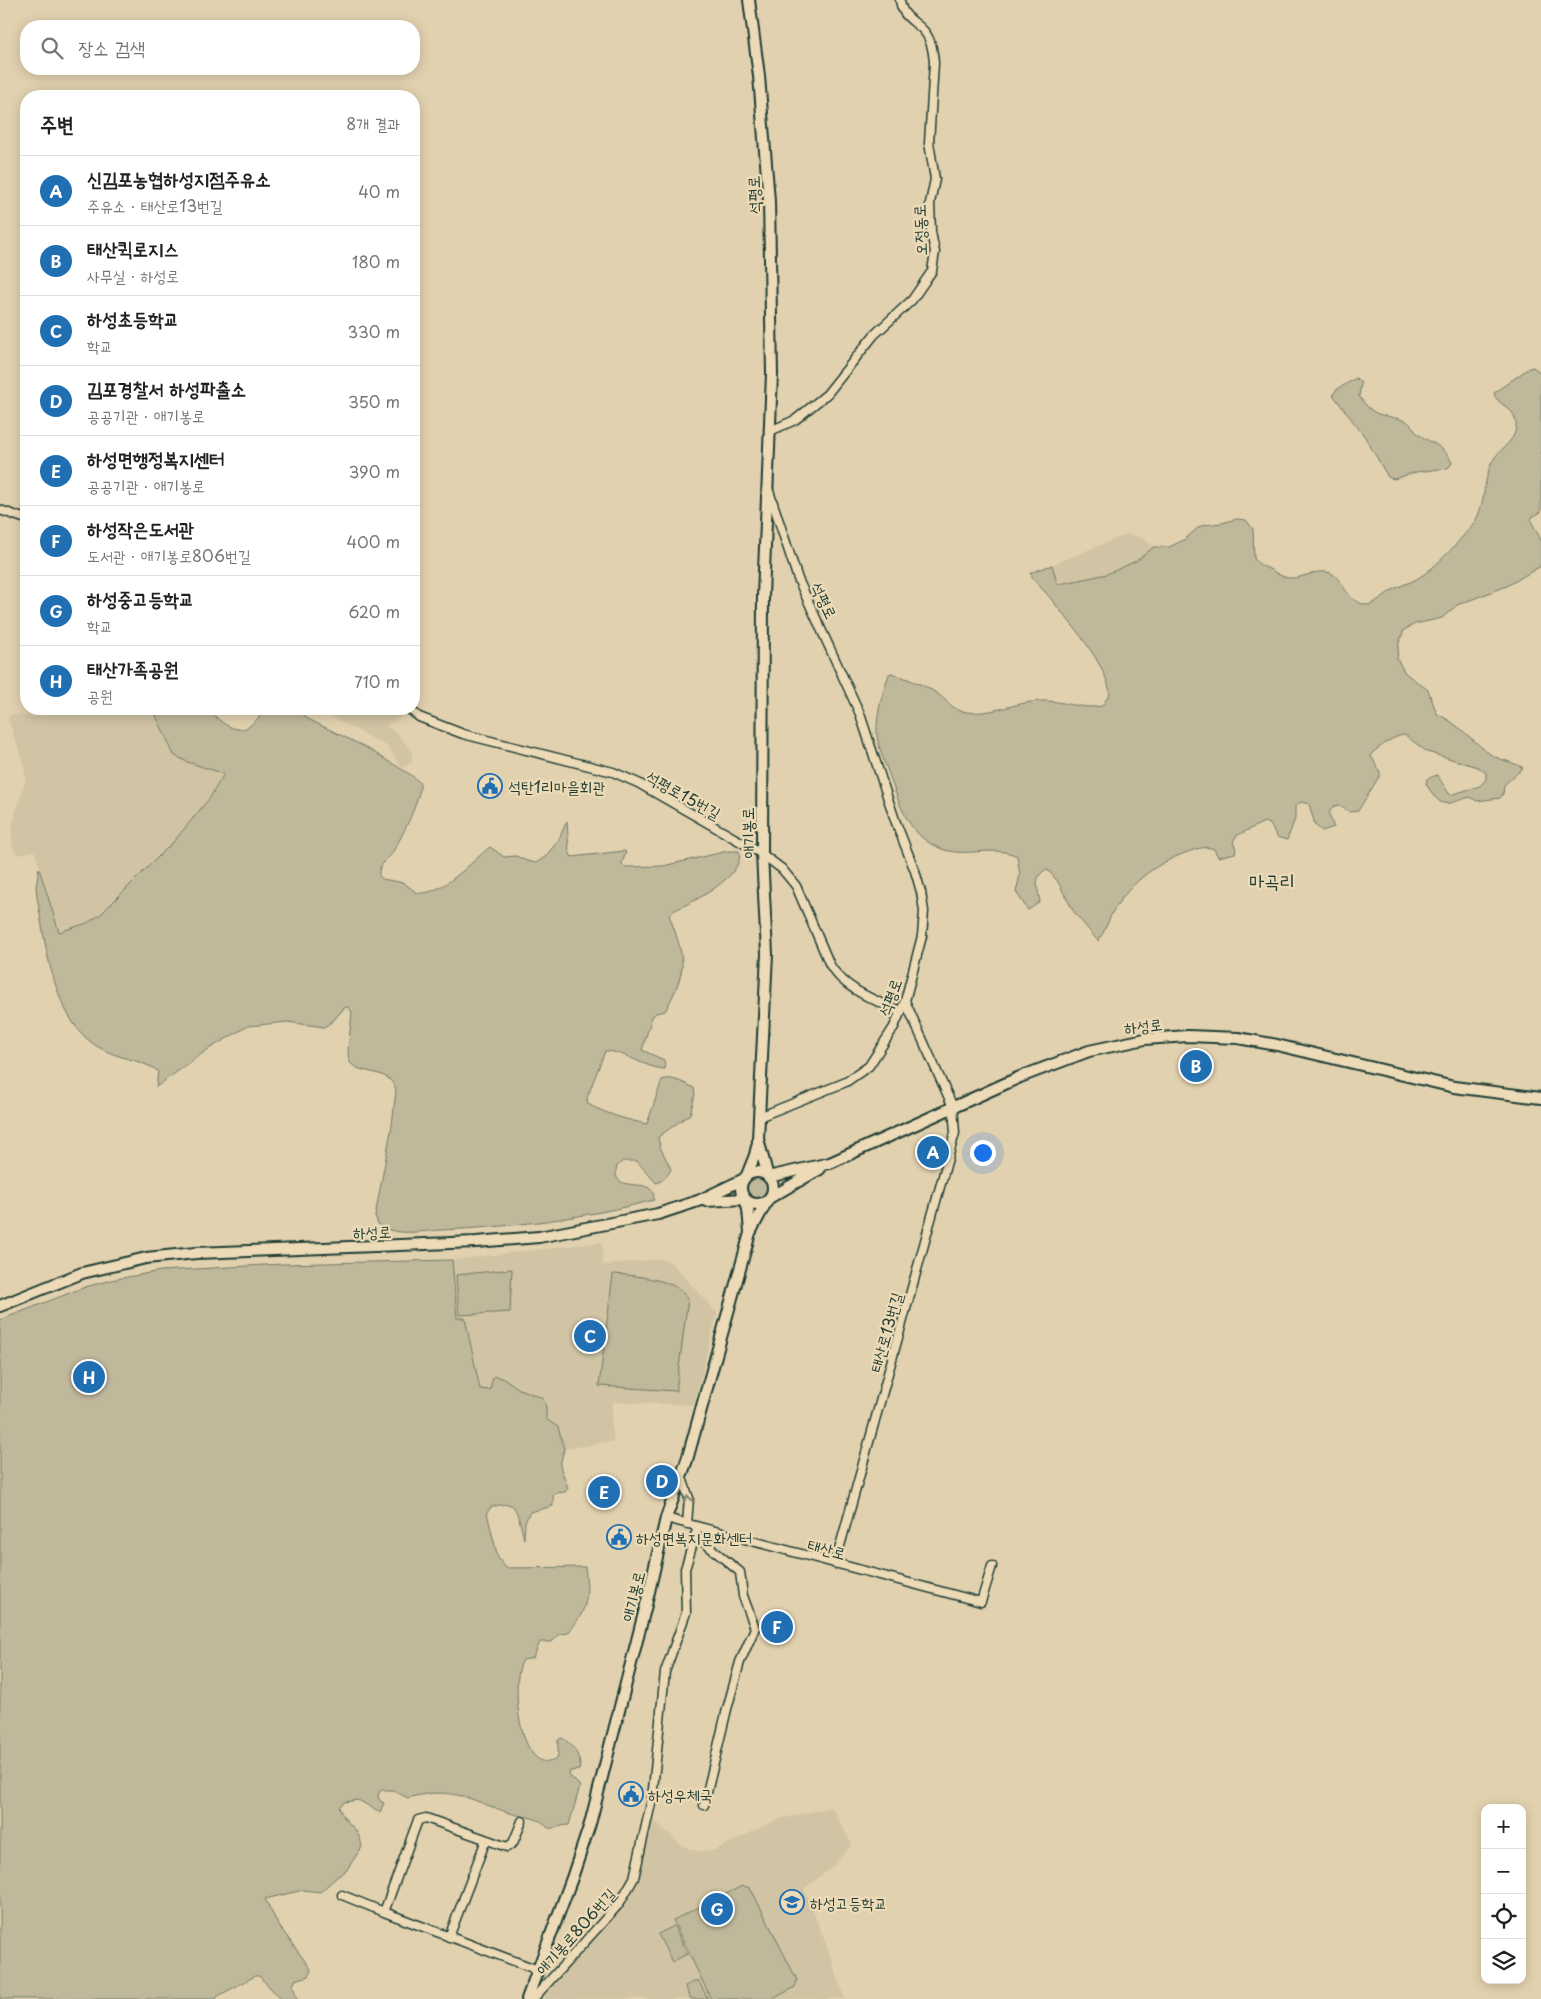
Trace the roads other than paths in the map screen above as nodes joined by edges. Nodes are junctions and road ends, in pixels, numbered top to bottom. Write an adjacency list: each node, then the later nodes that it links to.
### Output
1 (749, 0): 3 (street, 석평로)
2 (900, 0): 3 (street, 오정동로)
3 (770, 431): 4 (street, 석평로)
4 (768, 488): 8 (street, 애기봉로); 9 (street, 석평로)
5 (0, 510): 6 (street)
6 (20, 517)
7 (416, 715): 8 (street, 석평로15번길)
8 (762, 854): 10 (street, 석평로15번길); 13 (street, 애기봉로)
9 (905, 1001): 10 (street, 석평로); 12 (street, 태산로13번길)
10 (901, 1012): 13 (street, 석평로)
11 (1541, 1098): 12 (street, 하성로)
12 (953, 1107): 15 (street, 하성로); 27 (street, 태산로13번길)
13 (759, 1117): 14 (street, 애기봉로)
14 (758, 1139): 16 (street, 애기봉로); 17 (street)
15 (830, 1164): 16 (street, 하성로); 19 (street)
16 (768, 1176): 17 (street); 19 (street)
17 (745, 1177): 18 (street); 20 (street, 하성로)
18 (745, 1199): 19 (street); 20 (street); 21 (street)
19 (769, 1199): 21 (street, 애기봉로)
20 (698, 1202): 22 (street, 하성로)
21 (750, 1233): 23 (street, 애기봉로)
22 (0, 1306)
23 (681, 1475): 24 (street, 애기봉로); 25 (street, one-way to 23)
24 (666, 1518): 25 (street, 태산로); 35 (street, 애기봉로)
25 (687, 1524): 26 (street, 태산로)
26 (696, 1531): 27 (street, 태산로); 29 (street, 태산로); 37 (street, 애기봉로806번길)
27 (835, 1564): 28 (street, 태산로)
28 (992, 1566)
29 (704, 1805)
30 (522, 1821): 31 (street)
31 (486, 1840): 33 (street); 34 (street)
32 (342, 1895): 33 (street)
33 (384, 1912): 34 (street)
34 (449, 1937): 35 (street)
35 (538, 1970): 36 (street, 애기봉로)
36 (527, 1999)
37 (533, 1999)

